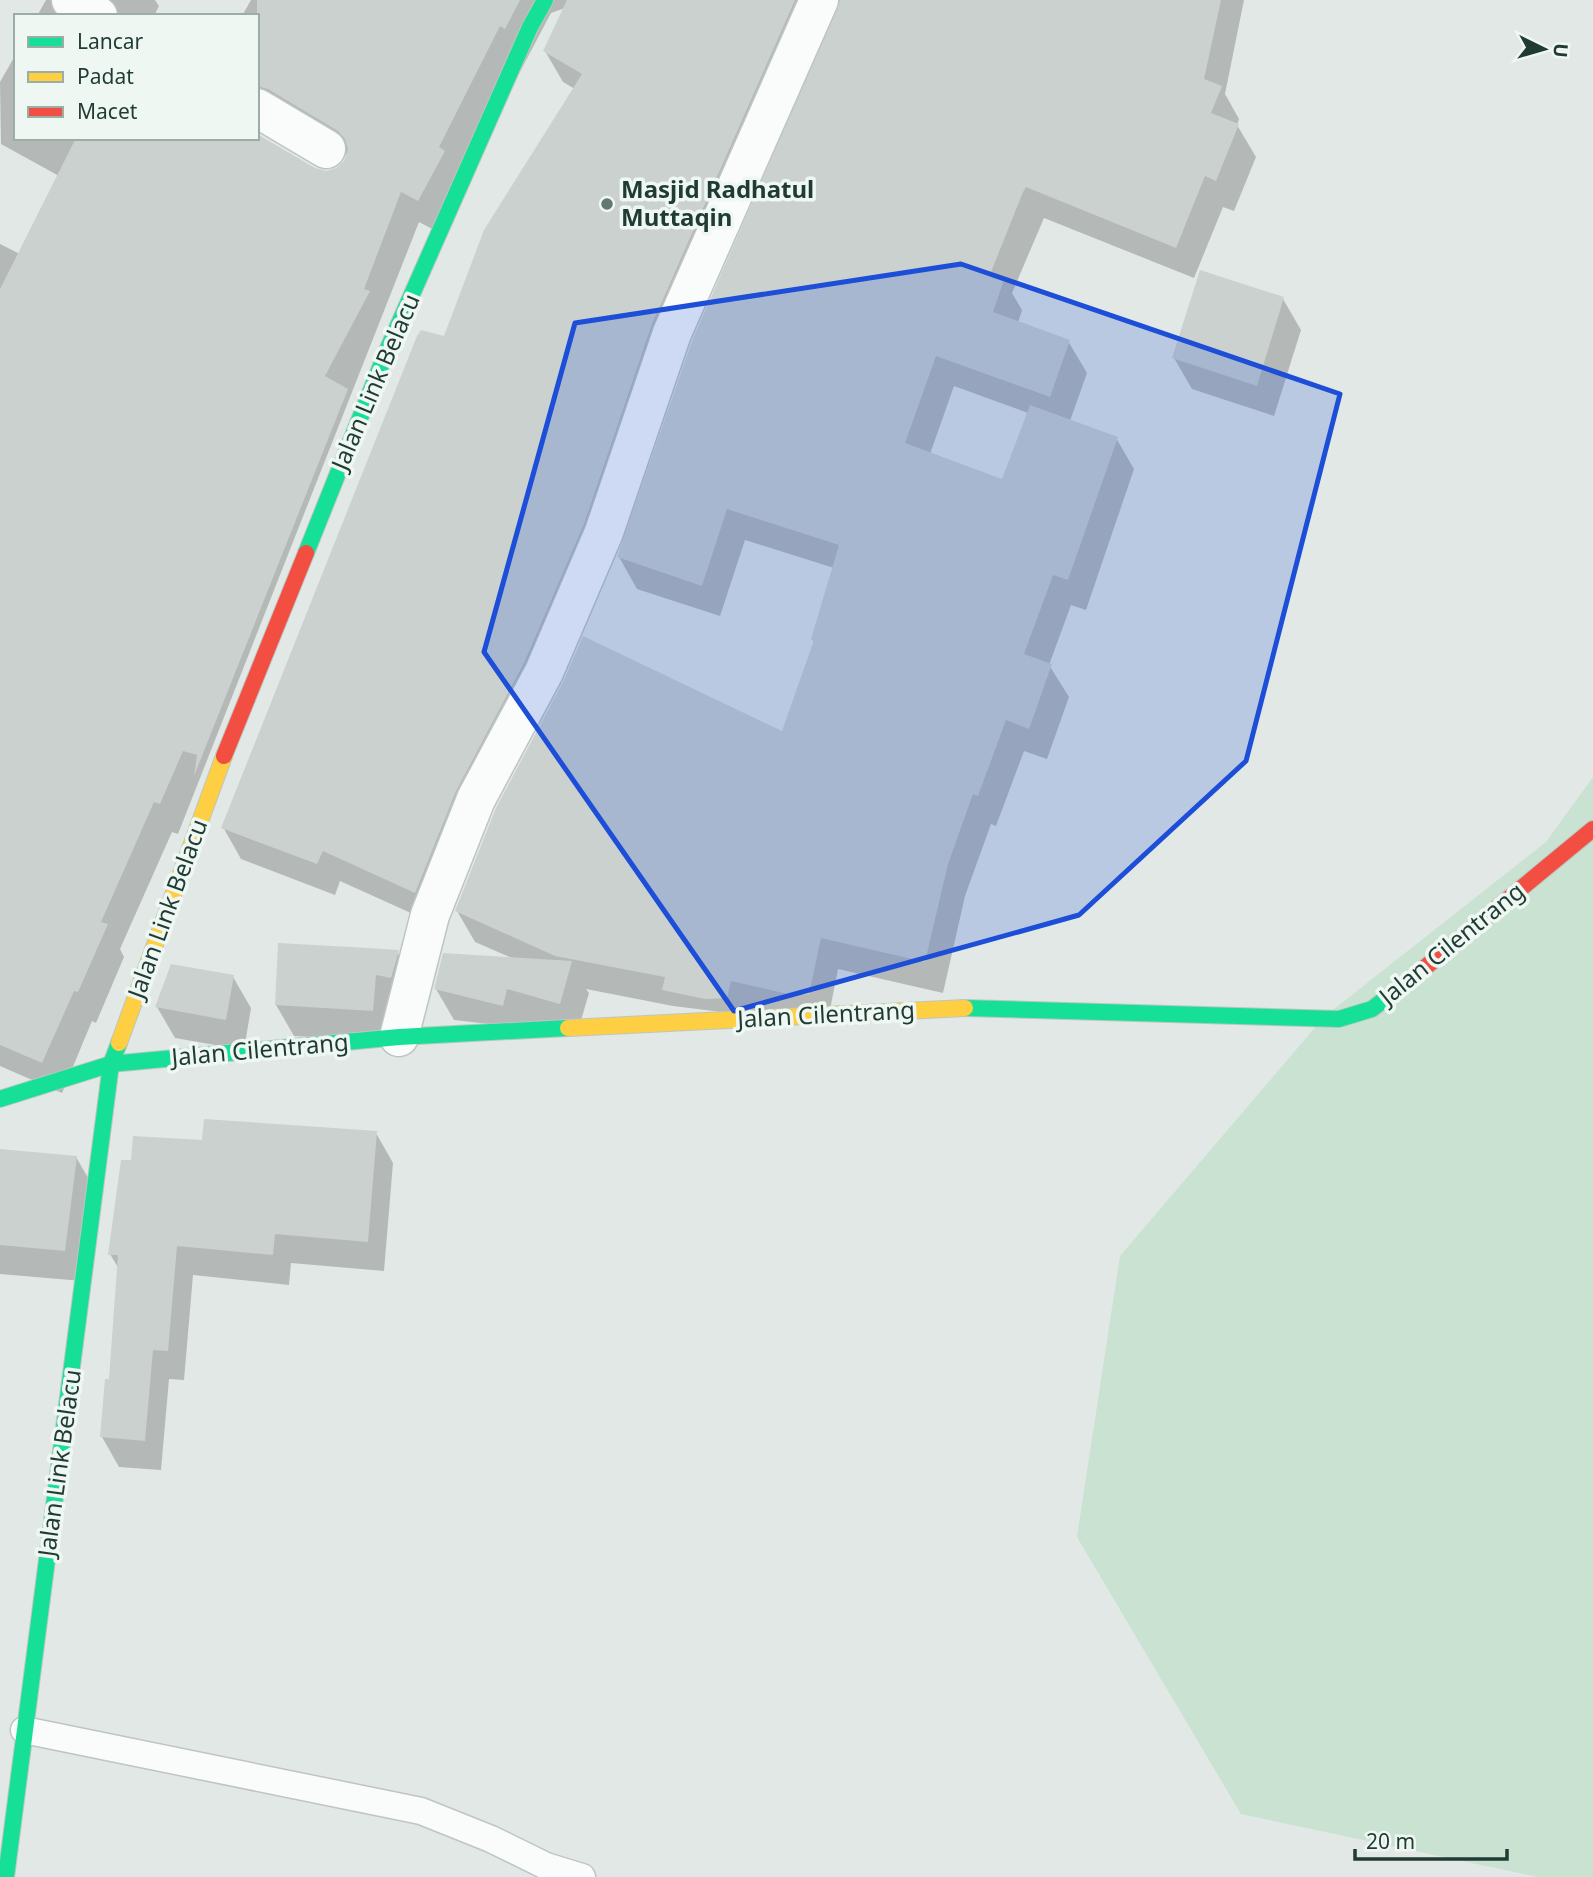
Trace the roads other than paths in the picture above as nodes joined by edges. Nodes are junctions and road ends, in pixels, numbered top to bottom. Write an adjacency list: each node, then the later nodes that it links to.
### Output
1 (71, 0): 4 (street)
2 (545, 0): 9 (street, Jalan Link Belacu)
3 (819, 0): 8 (street)
4 (95, 14)
5 (259, 109): 6 (street)
6 (326, 149)
7 (1593, 829): 8 (street, Jalan Cilentrang)
8 (399, 1037): 9 (street, Jalan Cilentrang)
9 (111, 1064): 10 (street, Jalan Cilentrang); 11 (street, Jalan Link Belacu)
10 (0, 1099)
11 (24, 1730): 12 (street, Jalan Link Belacu); 14 (lane)
12 (6, 1814): 13 (street, Jalan Link Belacu)
13 (6, 1877)
14 (582, 1877)

